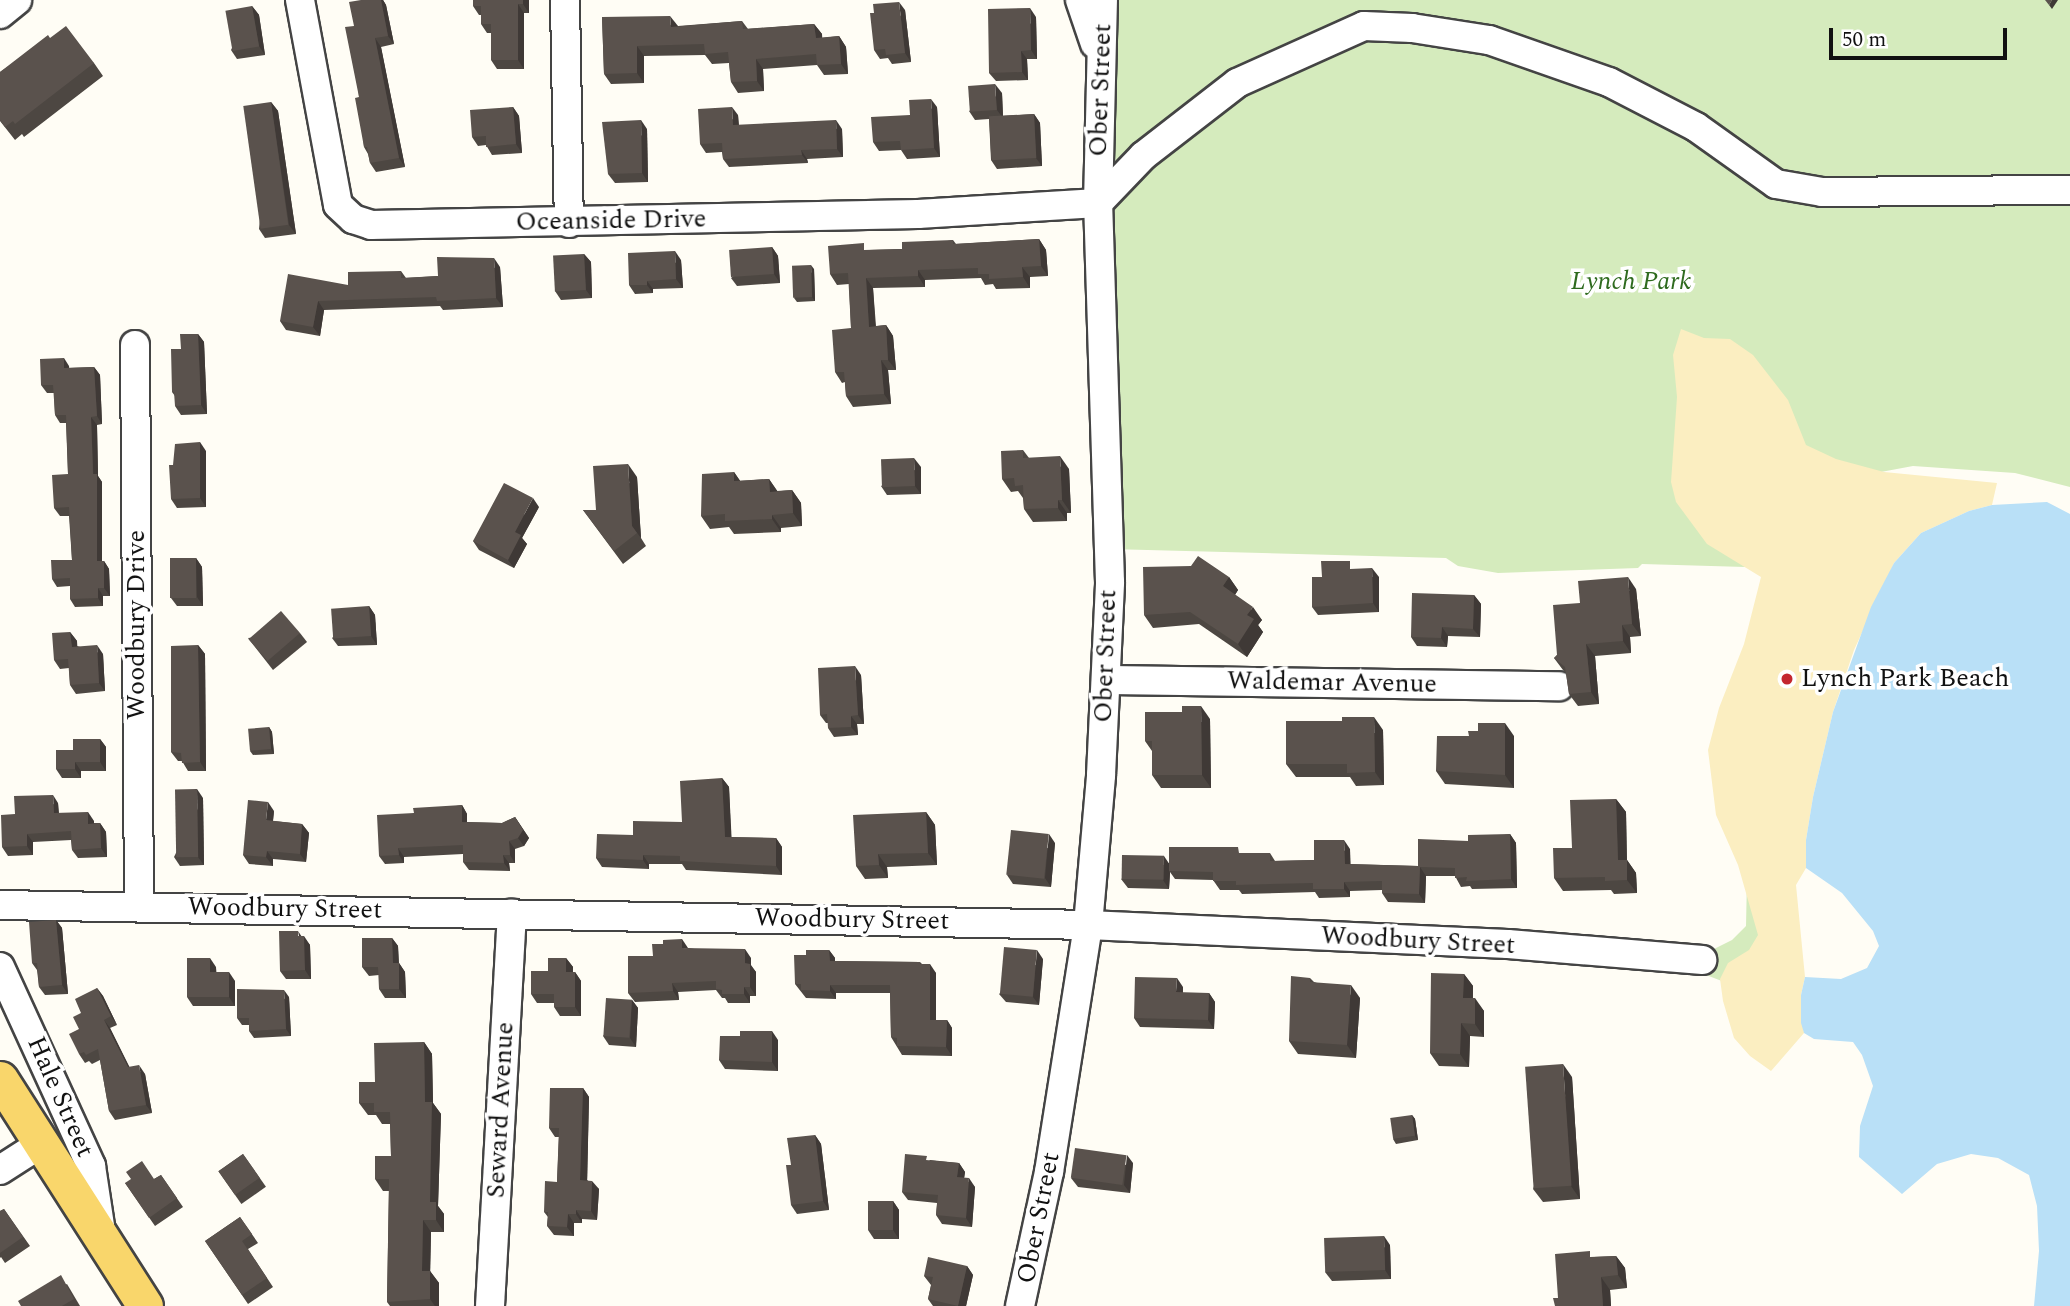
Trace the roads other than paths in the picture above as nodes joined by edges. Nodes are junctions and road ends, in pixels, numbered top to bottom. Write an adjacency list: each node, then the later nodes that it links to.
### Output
1 (17, 0): 6 (street)
2 (300, 0): 10 (street, Oceanside Drive)
3 (565, 0): 10 (street)
4 (1080, 0): 7 (street)
5 (1103, 0): 7 (street, Ober Street)
6 (0, 14)
7 (1102, 63): 9 (street, Ober Street)
8 (2070, 190): 9 (street)
9 (1098, 203): 10 (street, Oceanside Drive); 12 (street, Ober Street)
10 (569, 223)
11 (135, 345): 15 (street, Woodbury Drive)
12 (1105, 680): 13 (street, Waldemar Avenue); 17 (street, Ober Street)
13 (1559, 687)
14 (0, 905): 15 (street, Woodbury Street)
15 (139, 906): 16 (street, Woodbury Street)
16 (512, 914): 17 (street, Woodbury Street); 25 (street, Seward Avenue)
17 (1088, 925): 18 (street, Woodbury Street); 26 (street, Ober Street)
18 (1702, 960)
19 (0, 967): 23 (street, Hale Street)
20 (0, 1079): 21 (main road, Hale Street)
21 (42, 1143): 22 (street); 23 (main road, Hale Street)
22 (0, 1170)
23 (101, 1233): 24 (main road, Hale Street)
24 (140, 1304)
25 (490, 1306)
26 (1020, 1306)

